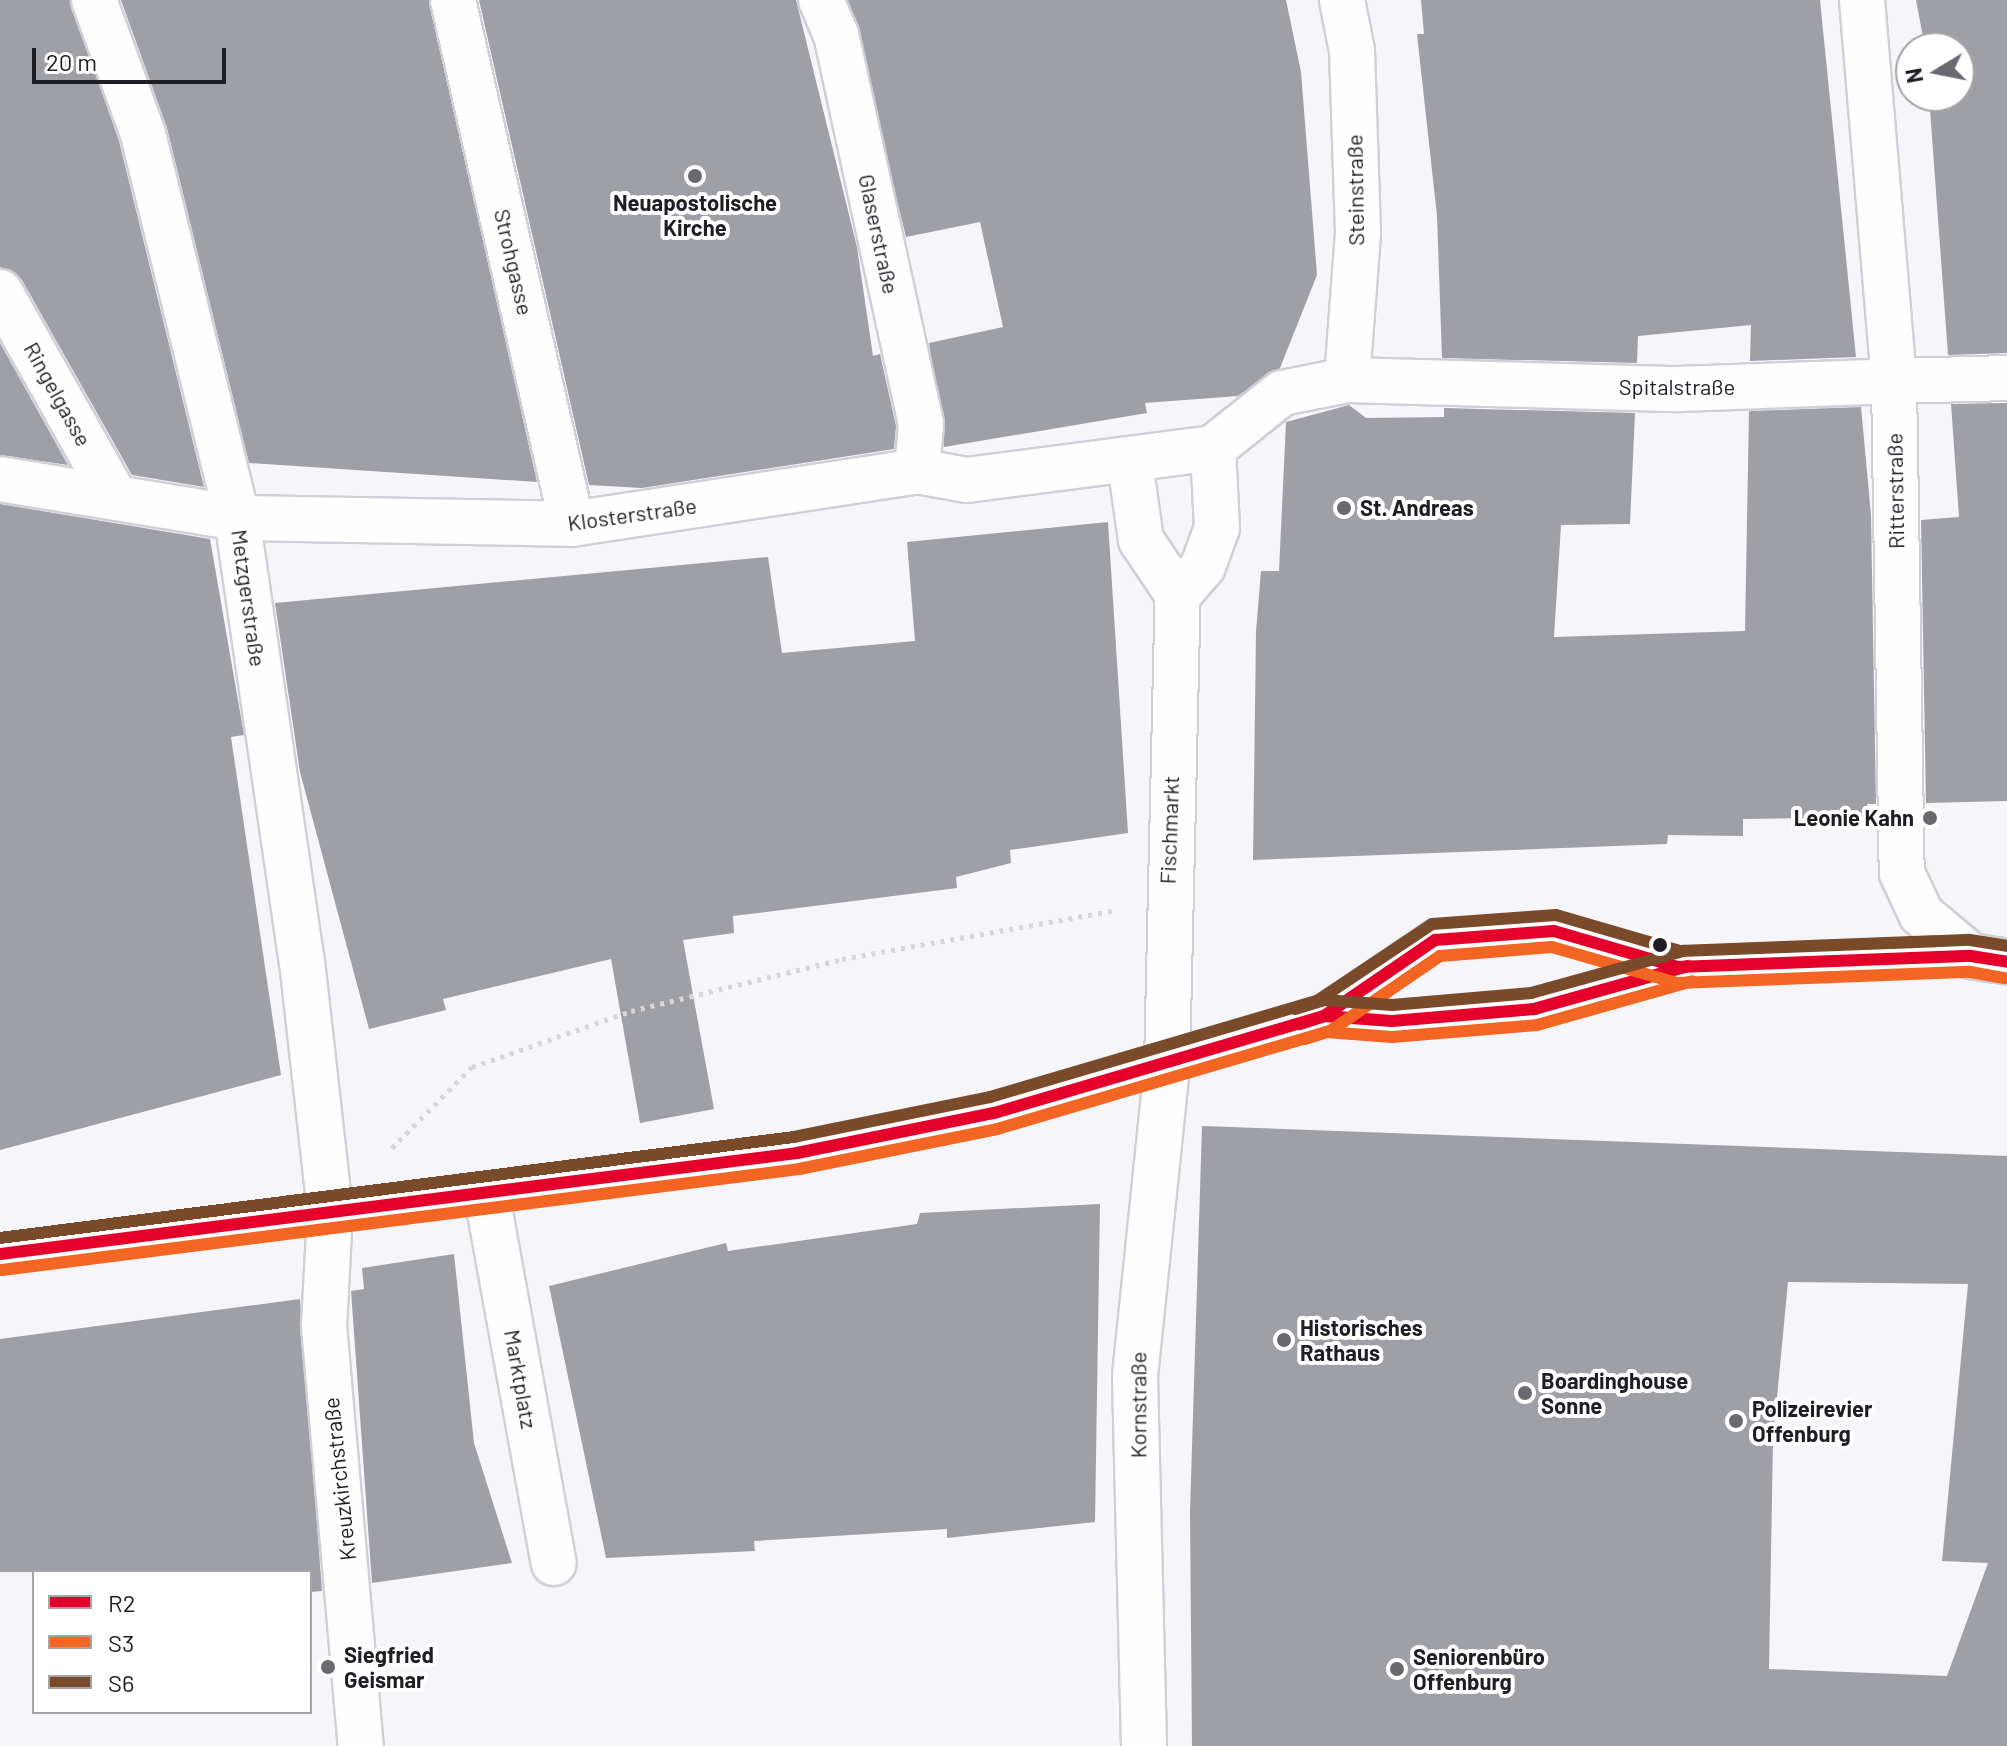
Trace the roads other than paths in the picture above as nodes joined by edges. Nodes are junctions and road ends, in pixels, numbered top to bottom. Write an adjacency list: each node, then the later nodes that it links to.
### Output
1 (94, 0): 15 (street, Metzgerstraße)
2 (453, 0): 16 (street, Strohgasse)
3 (821, 0): 12 (street, Glaserstraße)
4 (1342, 0): 8 (street, Steinstraße)
5 (1862, 0): 9 (street, Ritterstraße)
6 (0, 292): 14 (street, Ringelgasse)
7 (2007, 378): 9 (street, Spitalstraße)
8 (1347, 380): 9 (street, Spitalstraße); 10 (street)
9 (1894, 381): 18 (street, Ritterstraße)
10 (1213, 448): 11 (street, Klosterstraße); 17 (street)
11 (1130, 463): 12 (street, Klosterstraße); 17 (street)
12 (917, 471): 16 (street, Klosterstraße)
13 (0, 479): 14 (street, Klosterstraße)
14 (115, 497): 15 (street, Klosterstraße)
15 (237, 518): 16 (street, Klosterstraße); 23 (street, Metzgerstraße)
16 (572, 524)
17 (1178, 595): 21 (street, Fischmarkt)
18 (1989, 959): 19 (lane)
19 (1678, 967): 20 (lane); 20 (lane)
20 (1324, 1016): 21 (lane)
21 (1167, 1065): 22 (lane); 27 (street, Kornstraße)
22 (487, 1196): 23 (lane); 25 (street, Marktplatz)
23 (330, 1212): 24 (lane); 26 (street, Kreuzkirchstraße)
24 (0, 1254)
25 (554, 1563)
26 (361, 1746)
27 (1144, 1746)

